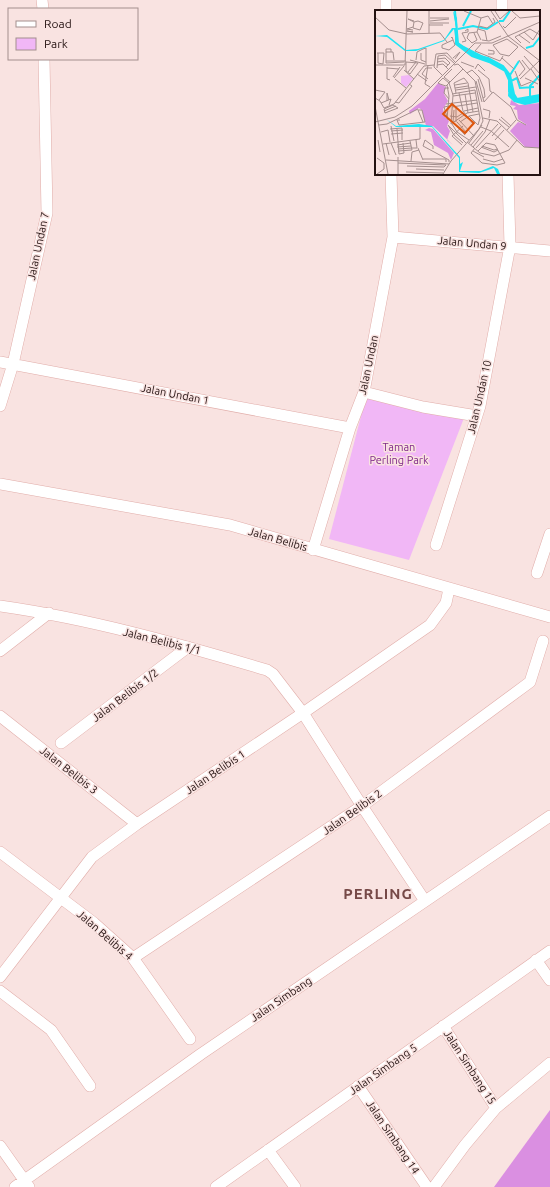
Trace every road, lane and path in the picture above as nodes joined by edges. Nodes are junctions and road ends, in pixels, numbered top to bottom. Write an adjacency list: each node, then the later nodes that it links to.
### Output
1 (44, 60): 8 (street, Jalan Undan 7)
2 (391, 175): 4 (street, Jalan Undan)
3 (508, 175): 5 (street, Jalan Undan 10)
4 (393, 237): 5 (street, Jalan Undan 9); 9 (street, Jalan Undan)
5 (510, 246): 6 (street, Jalan Undan 9); 11 (street, Jalan Undan 10)
6 (550, 251)
7 (0, 362): 8 (street, Jalan Undan 1)
8 (13, 364): 10 (street, Jalan Undan 7); 12 (street, Jalan Undan 1)
9 (364, 392): 11 (street); 12 (street, Jalan Undan)
10 (0, 406)
11 (477, 416): 15 (street, Jalan Undan 10)
12 (350, 428): 16 (street, Jalan Undan)
13 (0, 484): 16 (street, Jalan Belibis)
14 (550, 534): 17 (street)
15 (436, 545)
16 (314, 550): 18 (street, Jalan Belibis)
17 (537, 573)
18 (449, 589): 21 (street, Jalan Belibis); 25 (street, Jalan Belibis 1)
19 (0, 606): 20 (street, Jalan Belibis 1/1)
20 (49, 613): 23 (street, Jalan Belibis 1/1); 24 (street)
21 (550, 617)
22 (543, 641): 28 (street, Jalan Belibis 2)
23 (188, 647): 25 (street, Jalan Belibis 1/1); 27 (street, Jalan Belibis 1/2)
24 (0, 651)
25 (303, 714): 28 (street, Jalan Belibis 1/1); 30 (street, Jalan Belibis 1)
26 (0, 716): 30 (street, Jalan Belibis 3)
27 (61, 743)
28 (362, 806): 33 (street, Jalan Belibis 1/1); 35 (street, Jalan Belibis 2)
29 (550, 816): 33 (street, Jalan Simbang)
30 (138, 824): 32 (street, Jalan Belibis 1)
31 (0, 852): 32 (street, Jalan Belibis 4)
32 (60, 898): 35 (street, Jalan Belibis 4); 37 (street, Jalan Belibis 1)
33 (425, 901): 48 (street, Jalan Simbang)
34 (550, 951): 36 (street, Jalan Simbang 5)
35 (133, 958): 41 (street, Jalan Belibis 4)
36 (536, 960): 38 (street); 40 (street, Jalan Simbang 5)
37 (0, 978)
38 (550, 980)
39 (0, 992): 43 (street)
40 (443, 1026): 44 (street, Jalan Simbang 5); 45 (street, Jalan Simbang 15)
41 (190, 1039)
42 (550, 1063): 45 (street)
43 (90, 1086)
44 (358, 1086): 47 (street, Jalan Simbang 5); 52 (street, Jalan Simbang 14)
45 (496, 1108): 53 (street)
46 (0, 1146): 48 (street)
47 (268, 1150): 50 (street, Jalan Simbang 5); 51 (street)
48 (27, 1183): 49 (street, Jalan Simbang)
49 (15, 1187)
50 (216, 1187)
51 (295, 1187)
52 (428, 1187)
53 (434, 1187)

